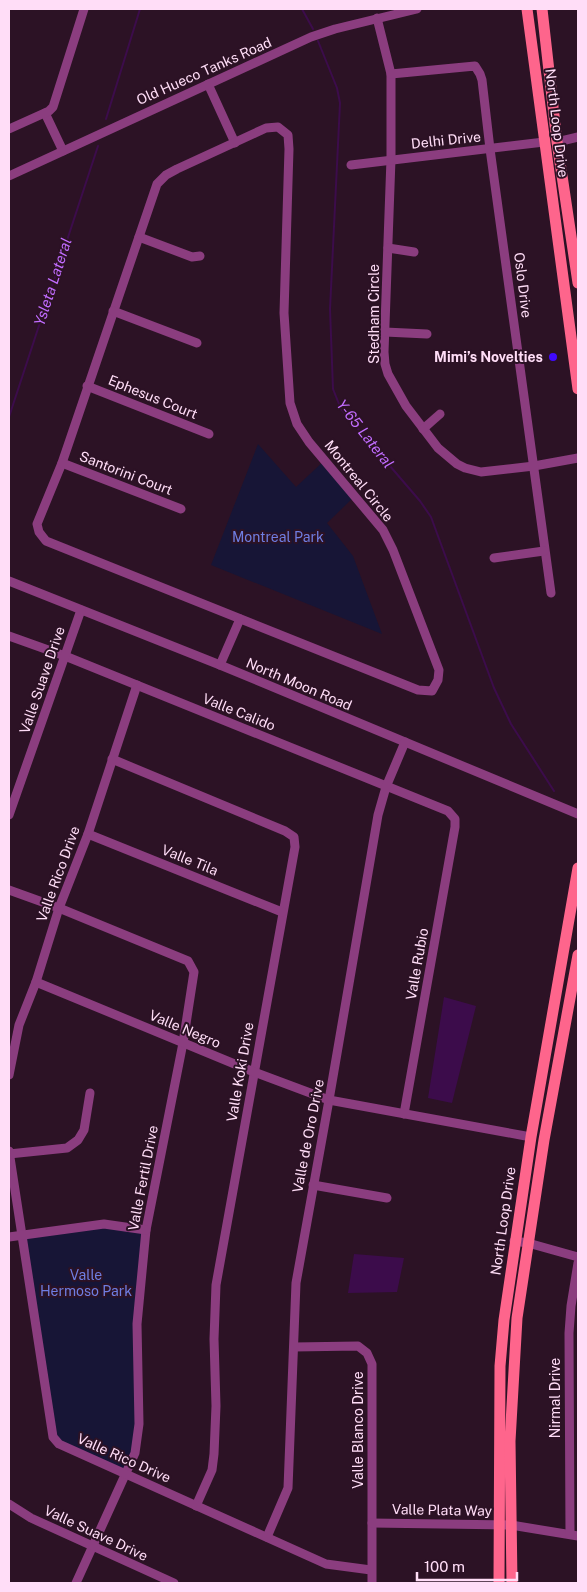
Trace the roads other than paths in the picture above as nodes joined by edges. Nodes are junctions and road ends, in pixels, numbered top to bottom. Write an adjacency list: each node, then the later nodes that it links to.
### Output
1 (84, 9): 8 (street)
2 (417, 9): 5 (street, Old Hueco Tanks Road)
3 (527, 9): 11 (main road, North Loop Drive)
4 (542, 9): 12 (main road, North Loop Drive)
5 (377, 18): 6 (street, Stedham Circle); 7 (street, Old Hueco Tanks Road)
6 (391, 74): 14 (street, Oslo Drive); 16 (street, Stedham Circle)
7 (208, 84): 13 (street); 15 (street, Old Hueco Tanks Road)
8 (45, 112): 9 (street); 15 (street)
9 (9, 129)
10 (578, 137): 12 (street)
11 (544, 142): 14 (street, Delhi Drive); 24 (main road, North Loop Drive)
12 (557, 142): 23 (main road, North Loop Drive)
13 (235, 143): 19 (street, Montreal Circle); 44 (street, Montreal Circle)
14 (490, 149): 16 (street, Delhi Drive); 37 (street, Oslo Drive)
15 (63, 151): 18 (street, Old Hueco Tanks Road)
16 (391, 159): 17 (street, Delhi Drive); 20 (street, Stedham Circle)
17 (350, 165)
18 (9, 176)
19 (139, 237): 22 (street); 26 (street, Montreal Circle)
20 (388, 248): 21 (street); 27 (street, Stedham Circle)
21 (414, 252)
22 (200, 256)
23 (576, 259): 24 (street); 25 (main road, North Loop Drive)
24 (560, 262): 31 (main road, North Loop Drive)
25 (578, 283)
26 (113, 310): 29 (street); 30 (street, Montreal Circle)
27 (385, 332): 28 (street); 33 (street, Stedham Circle)
28 (428, 334)
29 (197, 343)
30 (87, 386): 34 (street, Ephesus Court); 36 (street, Montreal Circle)
31 (578, 389)
32 (440, 414): 33 (street)
33 (423, 429): 37 (street, Stedham Circle)
34 (210, 434)
35 (578, 458): 37 (street, Stedham Circle)
36 (62, 463): 38 (street, Santorini Court); 44 (street, Montreal Circle)
37 (534, 466): 39 (street, Oslo Drive)
38 (181, 509)
39 (544, 551): 40 (street); 42 (street, Oslo Drive)
40 (494, 558)
41 (9, 581): 43 (street, North Moon Road)
42 (551, 593)
43 (81, 610): 46 (street, Valle Suave Drive); 47 (street, North Moon Road)
44 (240, 619): 47 (street)
45 (9, 636): 46 (street, Valle Calido)
46 (65, 656): 48 (street, Valle Calido); 53 (street, Valle Suave Drive)
47 (220, 665): 49 (street, North Moon Road)
48 (137, 685): 50 (street, Valle Rico Drive); 51 (street, Valle Calido)
49 (405, 742): 51 (street, Valle de Oro Drive); 52 (street, North Moon Road)
50 (112, 759): 55 (street, Valle Rico Drive); 59 (street, Valle Koki Drive)
51 (386, 787): 54 (street, Valle Calido); 66 (street, Valle de Oro Drive)
52 (578, 814)
53 (9, 815)
54 (455, 818): 67 (street, Valle Rubio)
55 (88, 834): 58 (street, Valle Rico Drive); 59 (street, Valle Tila)
56 (578, 868): 68 (main road, North Loop Drive)
57 (9, 890): 58 (street, Valle Fertil Drive)
58 (59, 908): 61 (street, Valle Rico Drive); 62 (street, Valle Fertil Drive)
59 (282, 912): 63 (street, Valle Koki Drive)
60 (578, 955): 76 (main road, North Loop Drive)
61 (36, 982): 62 (street, Valle Negro); 64 (street, Valle Rico Drive)
62 (183, 1043): 63 (street, Valle Negro); 72 (street, Valle Fertil Drive)
63 (254, 1072): 66 (street, Valle Negro); 82 (street, Valle Koki Drive)
64 (9, 1075)
65 (90, 1094): 69 (street)
66 (329, 1100): 67 (street, Valle Negro); 70 (street, Valle de Oro Drive)
67 (404, 1114): 68 (street, Valle Negro)
68 (531, 1137): 75 (main road, North Loop Drive)
69 (9, 1153): 73 (street, Valle Rico Drive)
70 (313, 1185): 71 (street); 79 (street, Valle de Oro Drive)
71 (388, 1198)
72 (146, 1230): 73 (street); 80 (street, Valle Fertil Drive)
73 (23, 1235): 74 (street); 80 (street, Valle Rico Drive)
74 (9, 1237)
75 (514, 1241): 76 (street); 84 (main road, North Loop Drive)
76 (528, 1243): 77 (street); 85 (main road, North Loop Drive)
77 (578, 1257)
78 (578, 1263): 86 (street, Nirmal Drive)
79 (294, 1347): 83 (street, Valle Blanco Drive); 87 (street, Valle de Oro Drive)
80 (125, 1473): 82 (street, Valle Rico Drive); 88 (street, Valle Fertil Drive)
81 (9, 1504): 88 (street, Valle Suave Drive)
82 (196, 1506): 87 (street, Valle Rico Drive)
83 (372, 1522): 84 (street, Valle Plata Way); 89 (street, Valle Blanco Drive)
84 (499, 1525): 85 (street, Valle Plata Way); 93 (main road, North Loop Drive)
85 (512, 1525): 86 (street, Valle Plata Way); 94 (main road, North Loop Drive)
86 (574, 1535)
87 (267, 1537): 89 (street, Valle Rico Drive)
88 (92, 1546): 90 (street, Valle Fertil Drive); 91 (street, Valle Suave Drive)
89 (371, 1570): 92 (street, Valle Blanco Drive)
90 (76, 1583)
91 (174, 1583)
92 (372, 1583)
93 (499, 1583)
94 (512, 1583)

